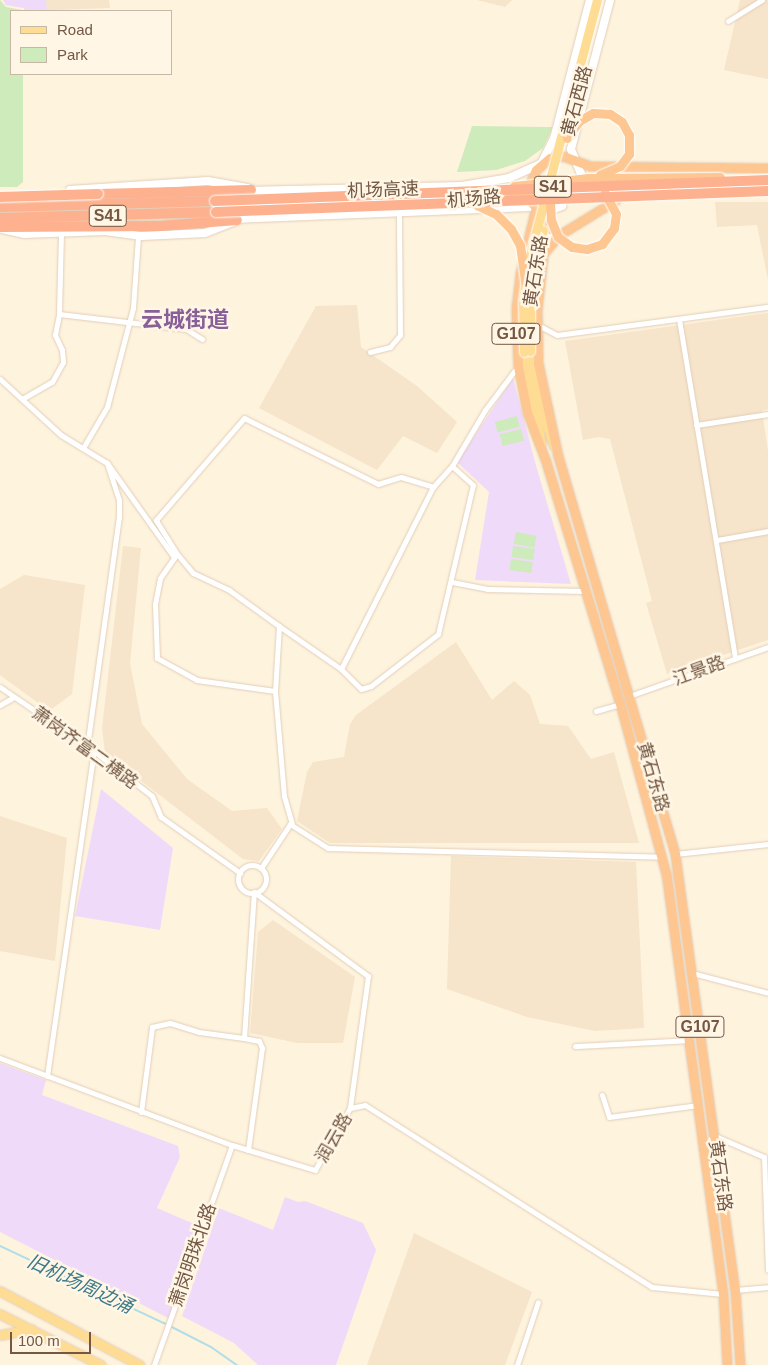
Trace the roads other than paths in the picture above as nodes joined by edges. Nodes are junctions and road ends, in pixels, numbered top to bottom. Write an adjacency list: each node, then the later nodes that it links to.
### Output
1 (590, 0): 7 (main road)
2 (597, 0): 28 (main road, 黄石西路, bridge)
3 (603, 0): 9 (main road, 黄石西路)
4 (610, 0): 8 (main road)
5 (762, 0): 6 (street)
6 (728, 22)
7 (559, 119): 8 (main road); 11 (main road)
8 (577, 124): 10 (main road)
9 (567, 138): 16 (highway, bridge); 28 (main road, 黄石西路, bridge)
10 (576, 163): 11 (highway); 12 (highway); 25 (main road)
11 (541, 164): 18 (main road); 34 (highway, G107)
12 (624, 166): 13 (highway); 23 (highway)
13 (768, 168)
14 (768, 176): 17 (highway, 机场路)
15 (768, 180): 32 (highway, 机场高速 / S41, bridge)
16 (590, 182): 17 (highway, 机场路, bridge); 27 (highway, 机场路, bridge); 28 (highway, bridge); 29 (highway, 机场路, bridge)
17 (723, 182): 19 (highway, 机场路)
18 (452, 186): 20 (main road); 35 (main road)
19 (768, 186)
20 (251, 190): 24 (highway, bridge); 26 (main road); 30 (main road)
21 (768, 190): 38 (highway, 机场高速 / S41, bridge)
22 (768, 194): 23 (highway)
23 (624, 196): 25 (main road); 46 (highway)
24 (0, 197)
25 (574, 197): 33 (main road)
26 (211, 199): 30 (highway, 机场路); 31 (highway, 机场路)
27 (465, 201): 29 (highway, 机场路, bridge); 47 (highway, bridge)
28 (547, 201): 47 (main road, 黄石东路, bridge); 55 (main road, 黄石东路, bridge)
29 (351, 202): 31 (highway, 机场路)
30 (13, 204): 32 (highway, 机场路)
31 (265, 205): 37 (highway, 机场路); 39 (main road)
32 (0, 206)
33 (562, 206): 34 (main road); 42 (main road)
34 (536, 207): 35 (main road); 40 (highway, G107)
35 (454, 211): 36 (main road)
36 (399, 213): 39 (main road); 54 (street)
37 (208, 214): 38 (highway, 机场路); 39 (main road)
38 (0, 219)
39 (237, 220): 41 (highway); 44 (main road)
40 (532, 224): 42 (highway); 45 (highway, G107)
41 (0, 227): 43 (main road)
42 (549, 229): 46 (main road)
43 (61, 233): 44 (main road); 49 (street)
44 (138, 236): 51 (street)
45 (525, 253): 46 (highway); 56 (highway, G107)
46 (543, 254): 52 (highway, G107)
47 (525, 282): 55 (main road, 黄石东路, bridge)
48 (768, 307): 50 (street)
49 (59, 314): 51 (street); 58 (street)
50 (679, 319): 52 (street); 60 (street)
51 (129, 322): 53 (street); 61 (street)
52 (536, 324): 62 (highway, G107)
53 (202, 339)
54 (370, 352)
55 (527, 352): 62 (main road, 黄石东路); 63 (main road, 黄石东路)
56 (518, 366): 63 (highway, G107); 65 (street)
57 (0, 379): 58 (street)
58 (22, 399): 61 (street)
59 (768, 414): 60 (street)
60 (696, 425): 68 (street)
61 (83, 448): 64 (street)
62 (558, 456): 78 (highway, 黄石东路 / G107)
63 (545, 459): 71 (highway, 黄石东路 / G107)
64 (106, 463): 69 (street); 83 (street)
65 (452, 466): 66 (street); 70 (street)
66 (433, 487): 69 (street); 75 (street)
67 (768, 531): 68 (street)
68 (717, 540): 74 (street)
69 (175, 555): 72 (street); 77 (street)
70 (452, 582): 71 (street); 75 (street)
71 (585, 591): 80 (highway, 黄石东路 / G107)
72 (278, 626): 75 (street); 77 (street)
73 (768, 647): 74 (street, 江景路)
74 (735, 658): 78 (street, 江景路)
75 (341, 669)
76 (0, 687): 79 (street, 萧岗齐富二横路)
77 (275, 691): 85 (street)
78 (630, 696): 87 (highway, 黄石东路 / G107)
79 (14, 697): 81 (street); 83 (street, 萧岗齐富二横路)
80 (620, 704): 82 (street); 88 (highway, 黄石东路 / G107)
81 (0, 705)
82 (596, 711)
83 (87, 746): 84 (street, 萧岗齐富二横路)
84 (94, 751): 90 (street, 萧岗齐富二横路); 98 (street)
85 (292, 824): 88 (street); 89 (street)
86 (768, 844): 87 (street)
87 (675, 854): 92 (highway, 黄石东路 / G107)
88 (662, 856): 95 (highway, 黄石东路 / G107)
89 (261, 868): 90 (street); 91 (street)
90 (240, 874): 91 (street)
91 (254, 892): 94 (street); 101 (street)
92 (692, 973): 93 (street); 103 (highway, 黄石东路 / G107)
93 (768, 993)
94 (244, 1038): 102 (street); 105 (street)
95 (688, 1040): 96 (street); 100 (highway, 黄石东路 / G107)
96 (575, 1046)
97 (0, 1058): 98 (street, 润云路)
98 (47, 1076): 102 (street, 润云路)
99 (602, 1095): 100 (street)
100 (698, 1105): 110 (highway, 黄石东路 / G107)
101 (350, 1108): 105 (street, 润云路); 110 (street, 润云路)
102 (141, 1112): 104 (street, 润云路)
103 (714, 1136): 106 (street); 108 (highway, 黄石东路 / G107)
104 (232, 1145): 105 (street, 润云路); 117 (street, 萧岗明珠北路)
105 (248, 1150)
106 (768, 1270)
107 (768, 1287): 108 (street)
108 (735, 1290): 120 (highway, 黄石东路 / G107)
109 (0, 1291): 116 (main road)
110 (723, 1294): 119 (highway, 黄石东路 / G107)
111 (538, 1302): 118 (street)
112 (0, 1314): 113 (main road)
113 (33, 1329): 114 (main road); 115 (main road)
114 (0, 1335)
115 (101, 1365)
116 (140, 1365)
117 (154, 1365)
118 (517, 1365)
119 (727, 1365)
120 (740, 1365)

